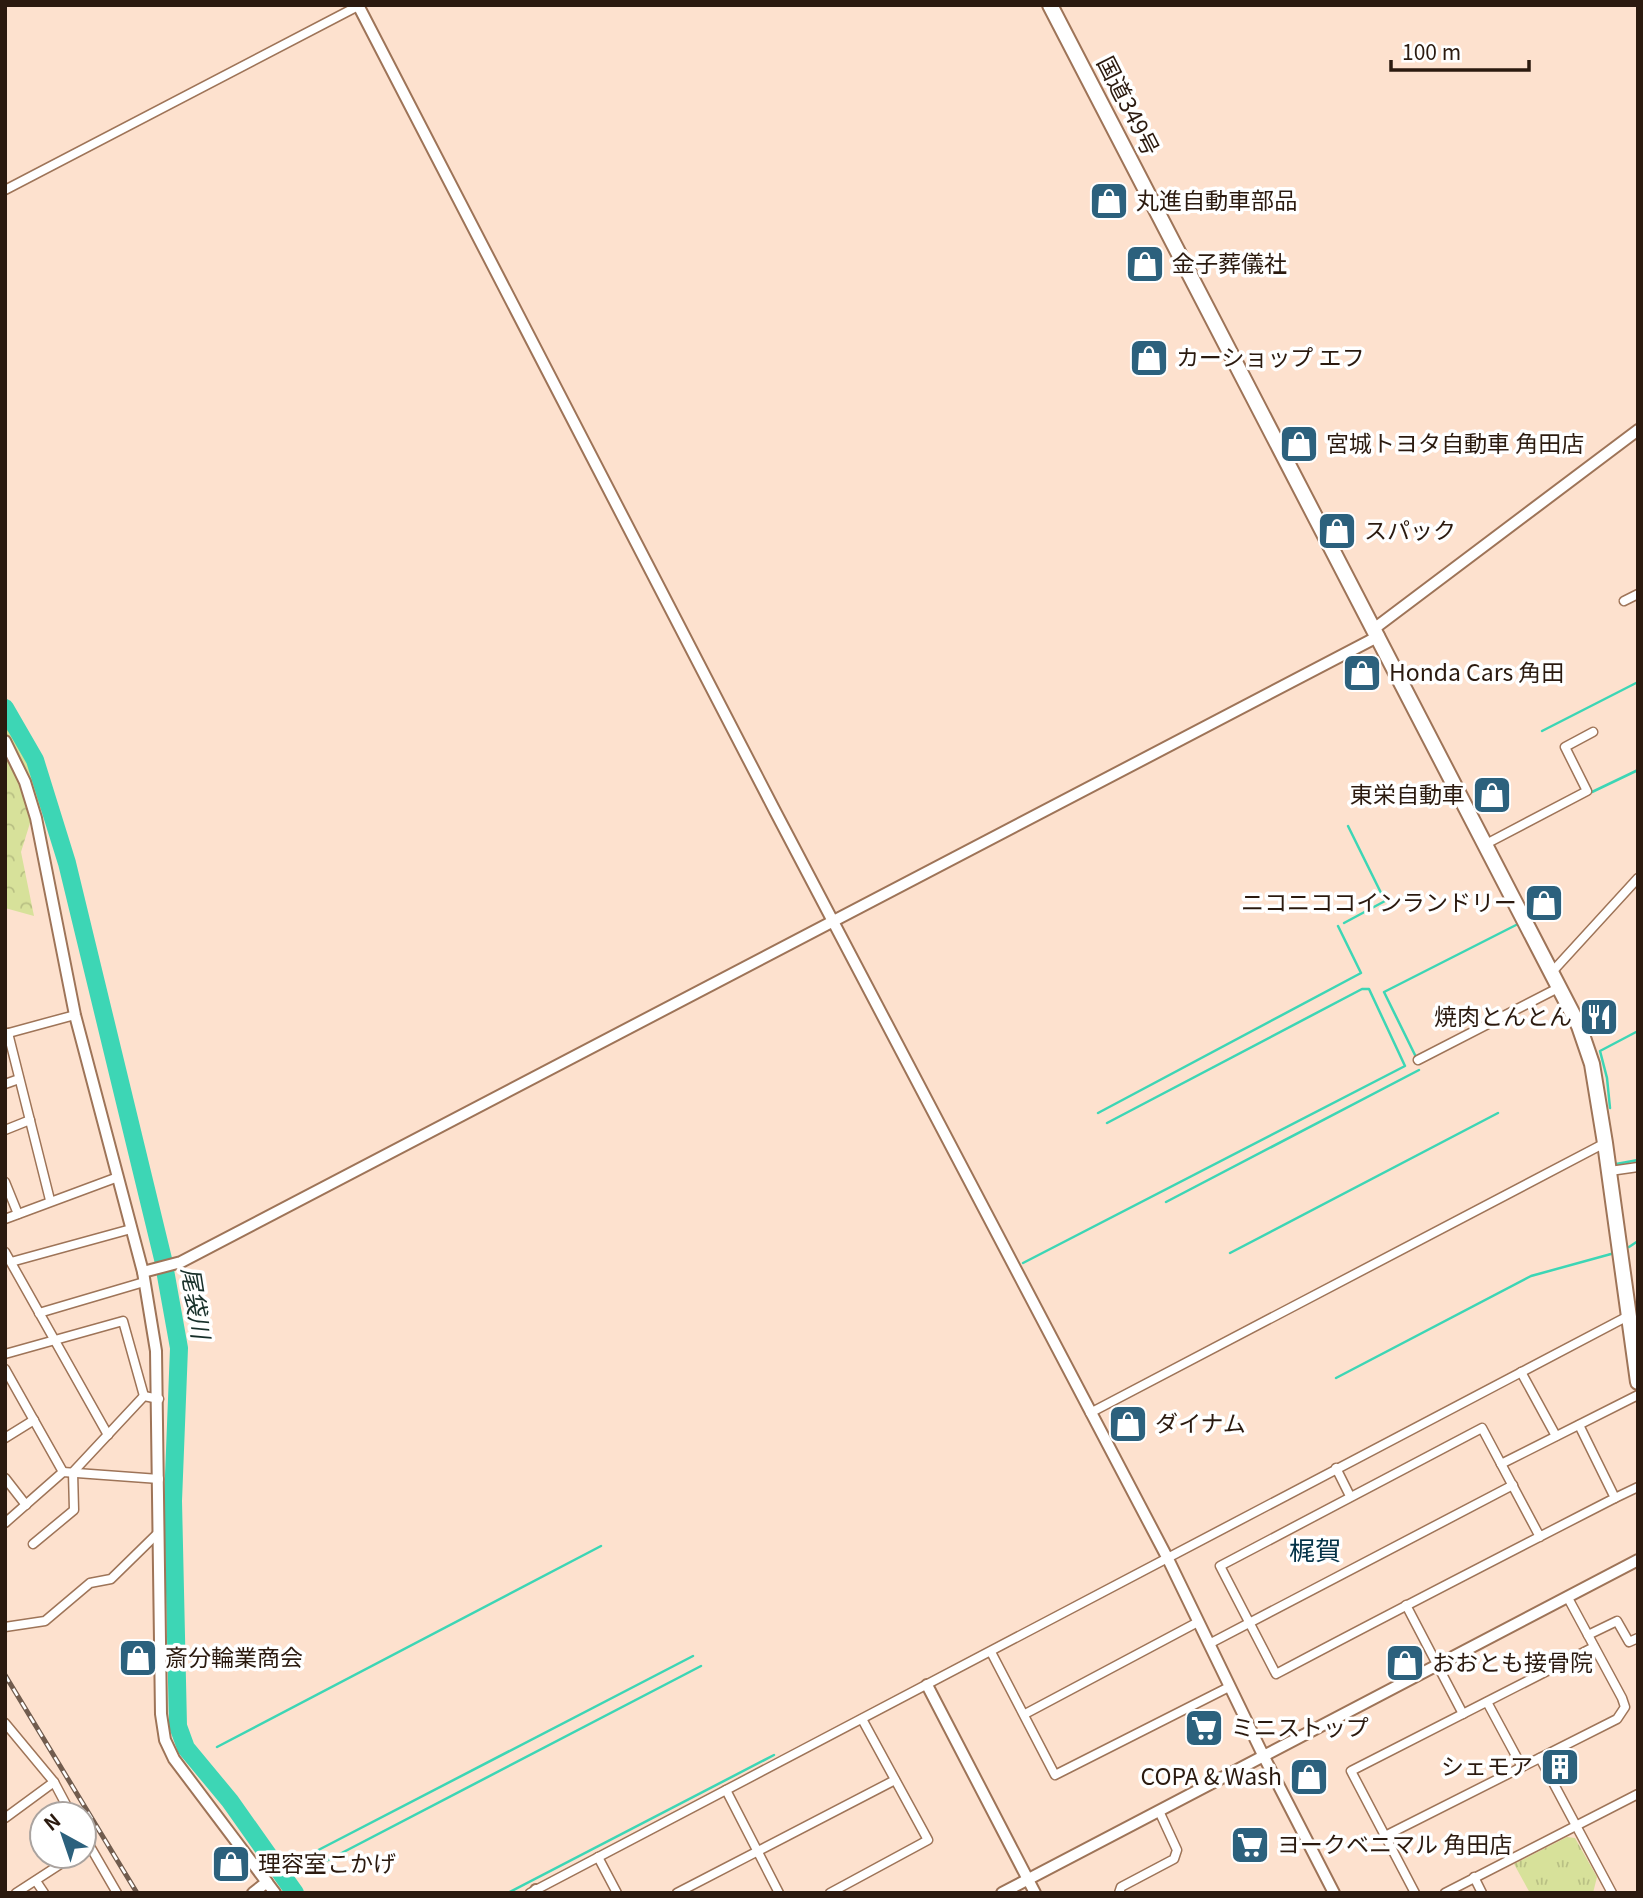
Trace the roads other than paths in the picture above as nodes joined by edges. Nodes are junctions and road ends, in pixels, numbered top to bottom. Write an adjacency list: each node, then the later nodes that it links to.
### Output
1 (1050, 5): 7 (highway, 国道349号)
2 (359, 6): 3 (street); 12 (street)
3 (5, 190)
4 (1638, 430): 7 (street)
5 (1638, 594): 6 (street)
6 (1625, 600)
7 (1377, 632): 10 (highway, 国道349号); 12 (street)
8 (1593, 732): 10 (street)
9 (5, 741): 15 (street)
10 (1486, 844): 13 (highway, 国道349号)
11 (1638, 878): 13 (street)
12 (834, 923): 33 (street); 44 (street)
13 (1552, 972): 14 (highway, 国道349号)
14 (1560, 987): 17 (street); 22 (highway, 国道349号)
15 (75, 1015): 16 (street); 25 (street)
16 (6, 1034): 18 (street)
17 (1418, 1060)
18 (19, 1079): 19 (street); 20 (street)
19 (5, 1084)
20 (30, 1120): 21 (street); 27 (street)
21 (5, 1130)
22 (1605, 1143): 24 (highway, 国道349号); 44 (street)
23 (1638, 1167): 24 (street)
24 (1610, 1171): 35 (highway, 国道349号)
25 (118, 1177): 27 (street); 30 (street)
26 (5, 1182): 28 (street)
27 (50, 1200): 28 (street)
28 (18, 1214): 29 (street)
29 (5, 1219)
30 (131, 1229): 32 (street); 33 (street)
31 (5, 1252): 32 (street)
32 (11, 1262): 34 (street)
33 (146, 1275): 34 (street); 43 (street)
34 (39, 1313): 36 (street)
35 (1630, 1315): 39 (street); 40 (highway, 国道349号)
36 (54, 1340): 37 (street); 42 (street); 47 (street)
37 (5, 1354)
38 (5, 1369): 45 (street)
39 (1521, 1372): 48 (street); 51 (street)
40 (1638, 1382)
41 (1638, 1395): 46 (street)
42 (144, 1396): 43 (street); 47 (street)
43 (159, 1399): 55 (street)
44 (1090, 1413): 65 (street)
45 (34, 1420): 49 (street); 52 (street)
46 (1579, 1425): 48 (street); 59 (street)
47 (108, 1435): 53 (street)
48 (1556, 1436): 50 (street)
49 (5, 1438)
50 (1501, 1464): 56 (street); 58 (street)
51 (1336, 1468): 58 (street); 65 (street)
52 (63, 1472): 53 (street); 60 (street)
53 (73, 1472): 55 (street); 64 (street)
54 (5, 1478): 60 (street)
55 (159, 1479): 62 (street)
56 (1513, 1485): 63 (street); 70 (street)
57 (1638, 1487): 59 (street)
58 (1350, 1496): 70 (street)
59 (1615, 1498): 63 (street)
60 (26, 1505): 61 (street)
61 (5, 1523)
62 (159, 1533): 71 (street); 105 (street)
63 (1540, 1537): 68 (street)
64 (33, 1544)
65 (1168, 1559): 69 (street); 76 (street)
66 (1638, 1560): 67 (street)
67 (1569, 1598): 72 (street); 77 (street)
68 (1406, 1605): 70 (street); 77 (street)
69 (1198, 1622): 74 (street); 81 (street)
70 (1250, 1622): 74 (street)
71 (5, 1627)
72 (1588, 1635): 73 (street); 75 (street)
73 (1638, 1638)
74 (1209, 1644): 79 (street)
75 (1594, 1647): 80 (street); 87 (street)
76 (991, 1652): 78 (street); 81 (street)
77 (1438, 1667): 82 (street); 86 (street)
78 (927, 1685): 83 (street); 103 (street)
79 (1229, 1687): 81 (street); 86 (street)
80 (1487, 1702): 82 (street); 88 (street)
81 (1025, 1714)
82 (1462, 1714): 97 (street)
83 (862, 1719): 89 (street); 91 (street)
84 (5, 1723): 85 (street)
85 (8, 1735): 90 (street)
86 (1264, 1757): 94 (street); 119 (street)
87 (1540, 1758): 88 (street); 96 (street)
88 (1522, 1767): 97 (street)
89 (895, 1780): 98 (street); 115 (street)
90 (54, 1782): 93 (street); 95 (street)
91 (726, 1790): 98 (street); 99 (street)
92 (1638, 1794): 96 (street)
93 (64, 1800)
94 (1159, 1811): 103 (street); 118 (street)
95 (5, 1818)
96 (1576, 1825): 102 (street); 123 (street)
97 (1385, 1836): 120 (street)
98 (758, 1851): 113 (street); 114 (street)
99 (598, 1857): 106 (street); 112 (street)
100 (98, 1862): 109 (street)
101 (52, 1870): 104 (street)
102 (1475, 1877): 121 (street); 122 (street)
103 (1028, 1880): 116 (street); 117 (street)
104 (36, 1881): 107 (street); 108 (street)
105 (267, 1882): 110 (street); 111 (street)
106 (535, 1892)
107 (16, 1893)
108 (44, 1893)
109 (117, 1893)
110 (253, 1893)
111 (275, 1893)
112 (617, 1893)
113 (677, 1893)
114 (779, 1893)
115 (830, 1893)
116 (1002, 1893)
117 (1035, 1893)
118 (1119, 1893)
119 (1334, 1893)
120 (1415, 1893)
121 (1445, 1893)
122 (1482, 1893)
123 (1612, 1893)

